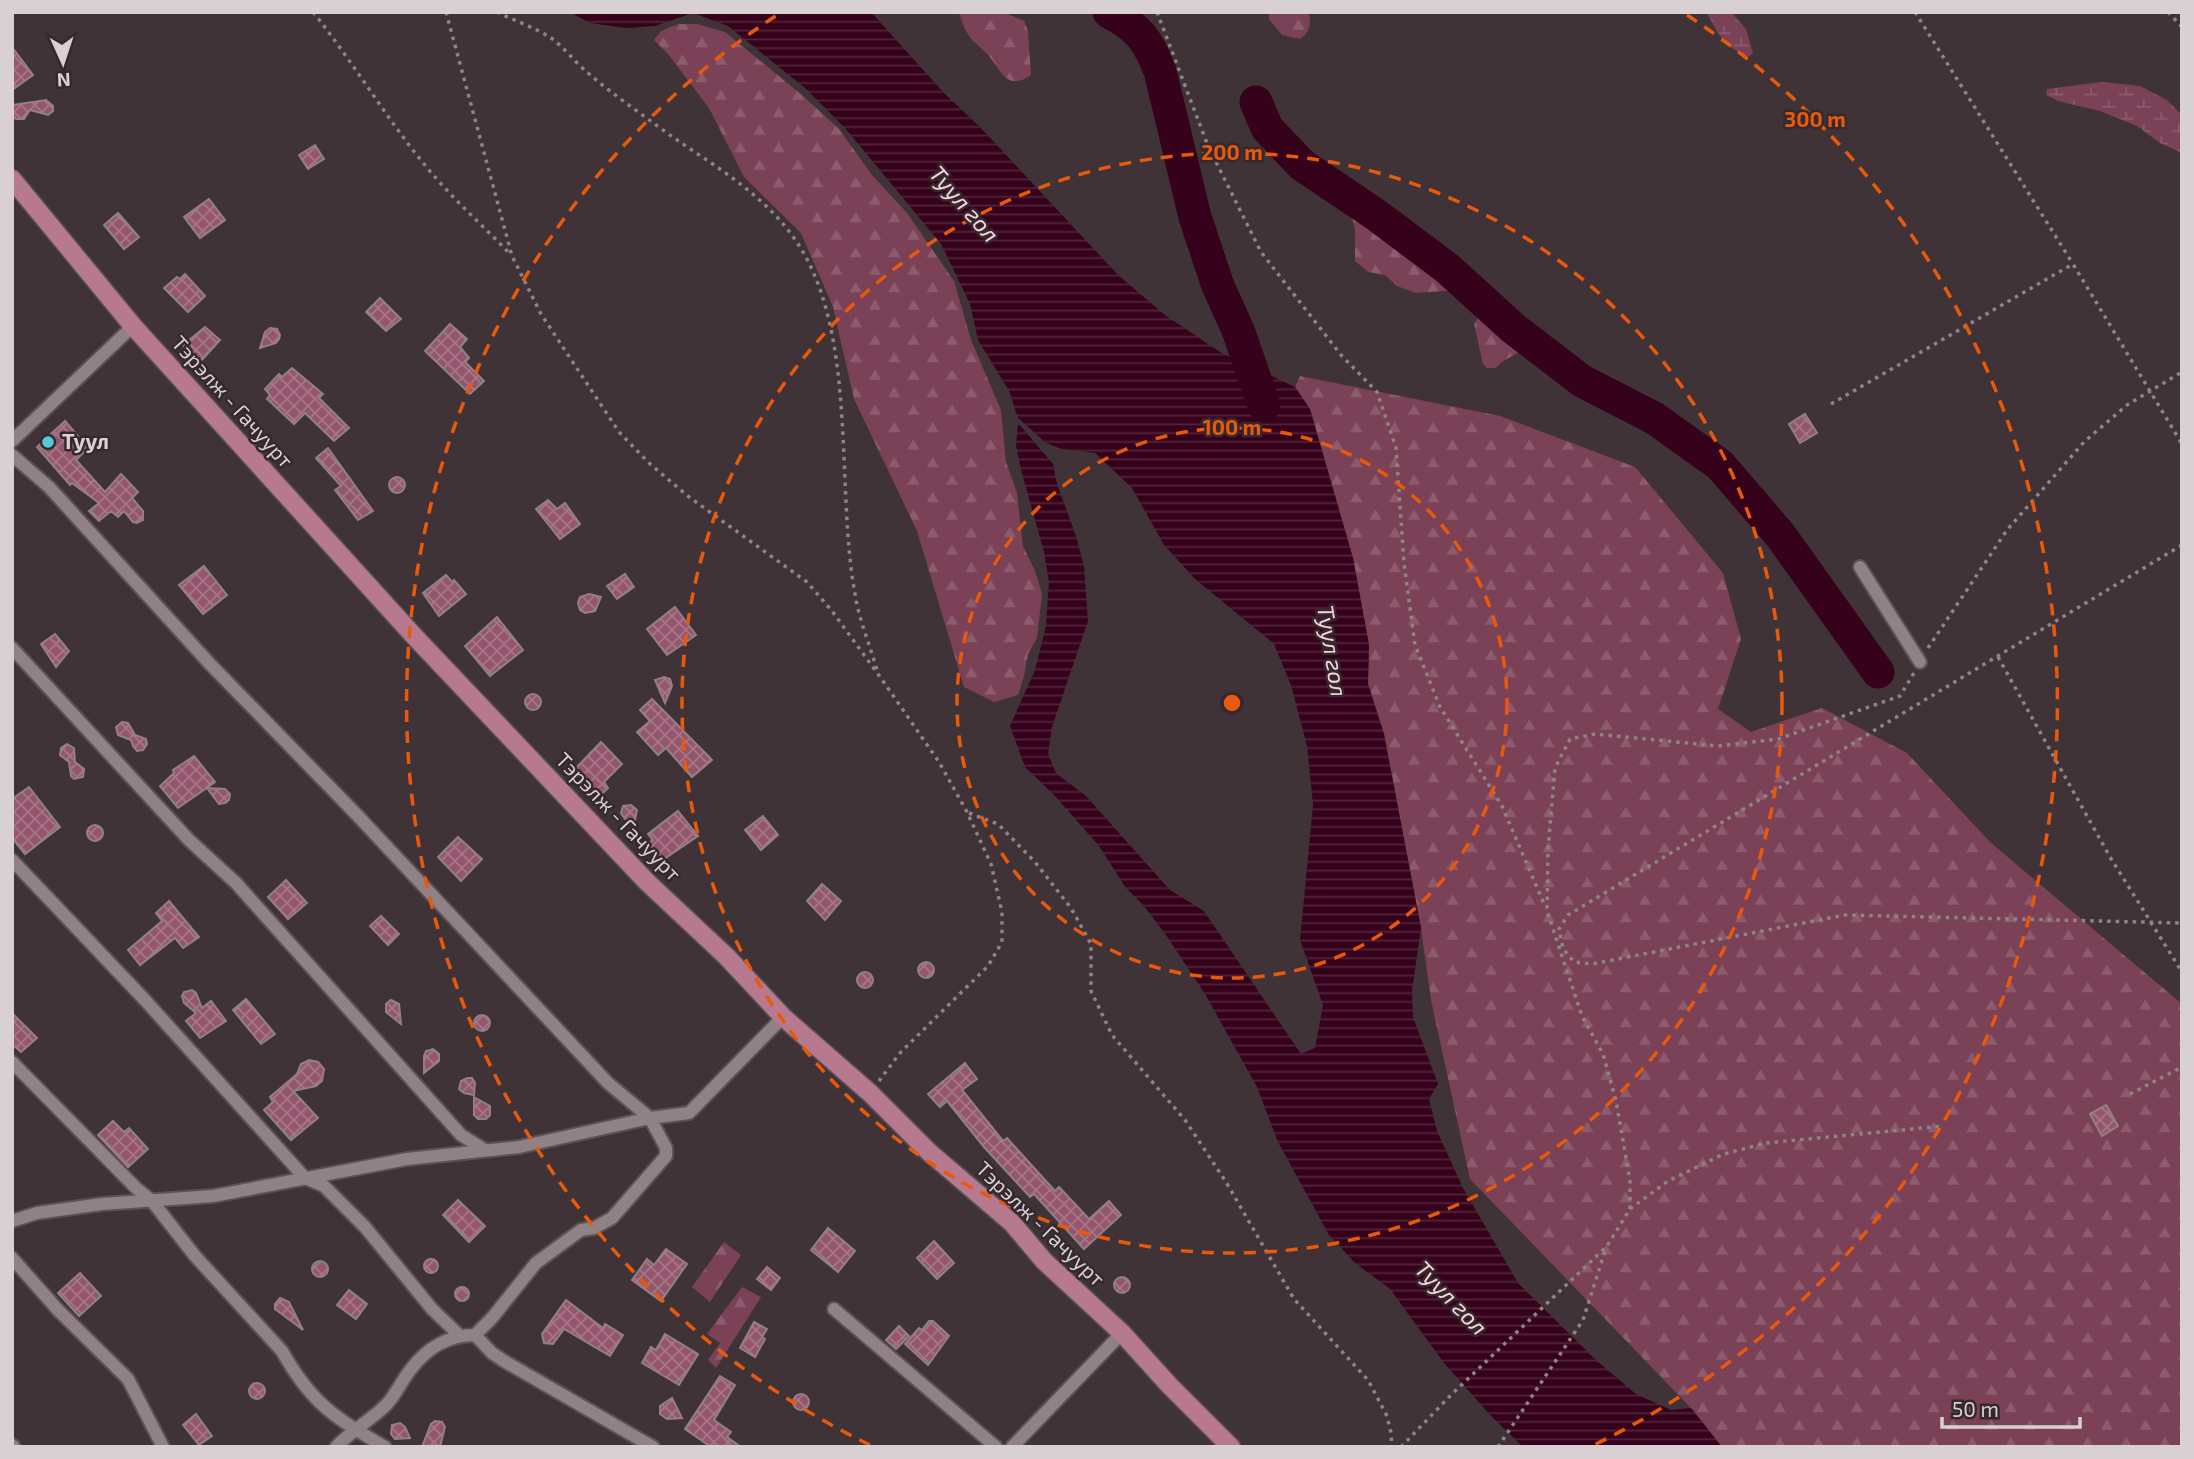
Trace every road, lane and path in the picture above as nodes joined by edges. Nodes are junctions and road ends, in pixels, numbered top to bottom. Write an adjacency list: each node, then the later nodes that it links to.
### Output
1 (313, 12): 9 (path)
2 (446, 12): 9 (path)
3 (497, 12): 22 (path)
4 (1157, 12): 25 (path)
5 (1915, 12): 10 (path)
6 (2168, 12): 7 (path)
7 (2182, 27)
8 (12, 178): 11 (main road, Тэрэлж - Гачуурт)
9 (512, 256): 22 (path)
10 (2073, 264): 13 (path); 15 (path)
11 (133, 326): 14 (street); 29 (main road, Тэрэлж - Гачуурт)
12 (2182, 372): 21 (path)
13 (1831, 404)
14 (12, 441)
15 (2182, 444)
16 (12, 455): 34 (street)
17 (2182, 545): 20 (path)
18 (1860, 567): 21 (street)
19 (12, 648): 36 (street)
20 (1998, 657): 26 (path); 26 (path)
21 (1920, 662): 25 (path)
22 (878, 674): 23 (path)
23 (967, 812): 32 (path); 55 (path)
24 (12, 860): 37 (street)
25 (1547, 911): 39 (path)
26 (2151, 923): 27 (path); 28 (path)
27 (2182, 923)
28 (2182, 972)
29 (783, 1017): 32 (main road, Тэрэлж - Гачуурт); 34 (street)
30 (12, 1062): 38 (street)
31 (2182, 1067): 33 (path)
32 (870, 1093): 44 (main road, Тэрэлж - Гачуурт)
33 (2130, 1094)
34 (650, 1118): 36 (street); 46 (street)
35 (1943, 1126): 39 (path)
36 (485, 1150): 37 (street)
37 (305, 1178): 38 (street); 45 (street)
38 (152, 1201): 40 (street); 47 (street)
39 (1630, 1209): 41 (path)
40 (12, 1221)
41 (1607, 1246): 56 (path); 57 (path)
42 (12, 1258): 48 (street)
43 (834, 1309): 52 (street)
44 (1122, 1333): 53 (street); 54 (main road, Тэрэлж - Гачуурт)
45 (459, 1335): 46 (street); 47 (street)
46 (475, 1335): 51 (street)
47 (354, 1429): 49 (street); 50 (street)
48 (163, 1447)
49 (336, 1447)
50 (385, 1447)
51 (653, 1447)
52 (996, 1447)
53 (1012, 1447)
54 (1231, 1447)
55 (1392, 1447)
56 (1401, 1447)
57 (1498, 1447)

